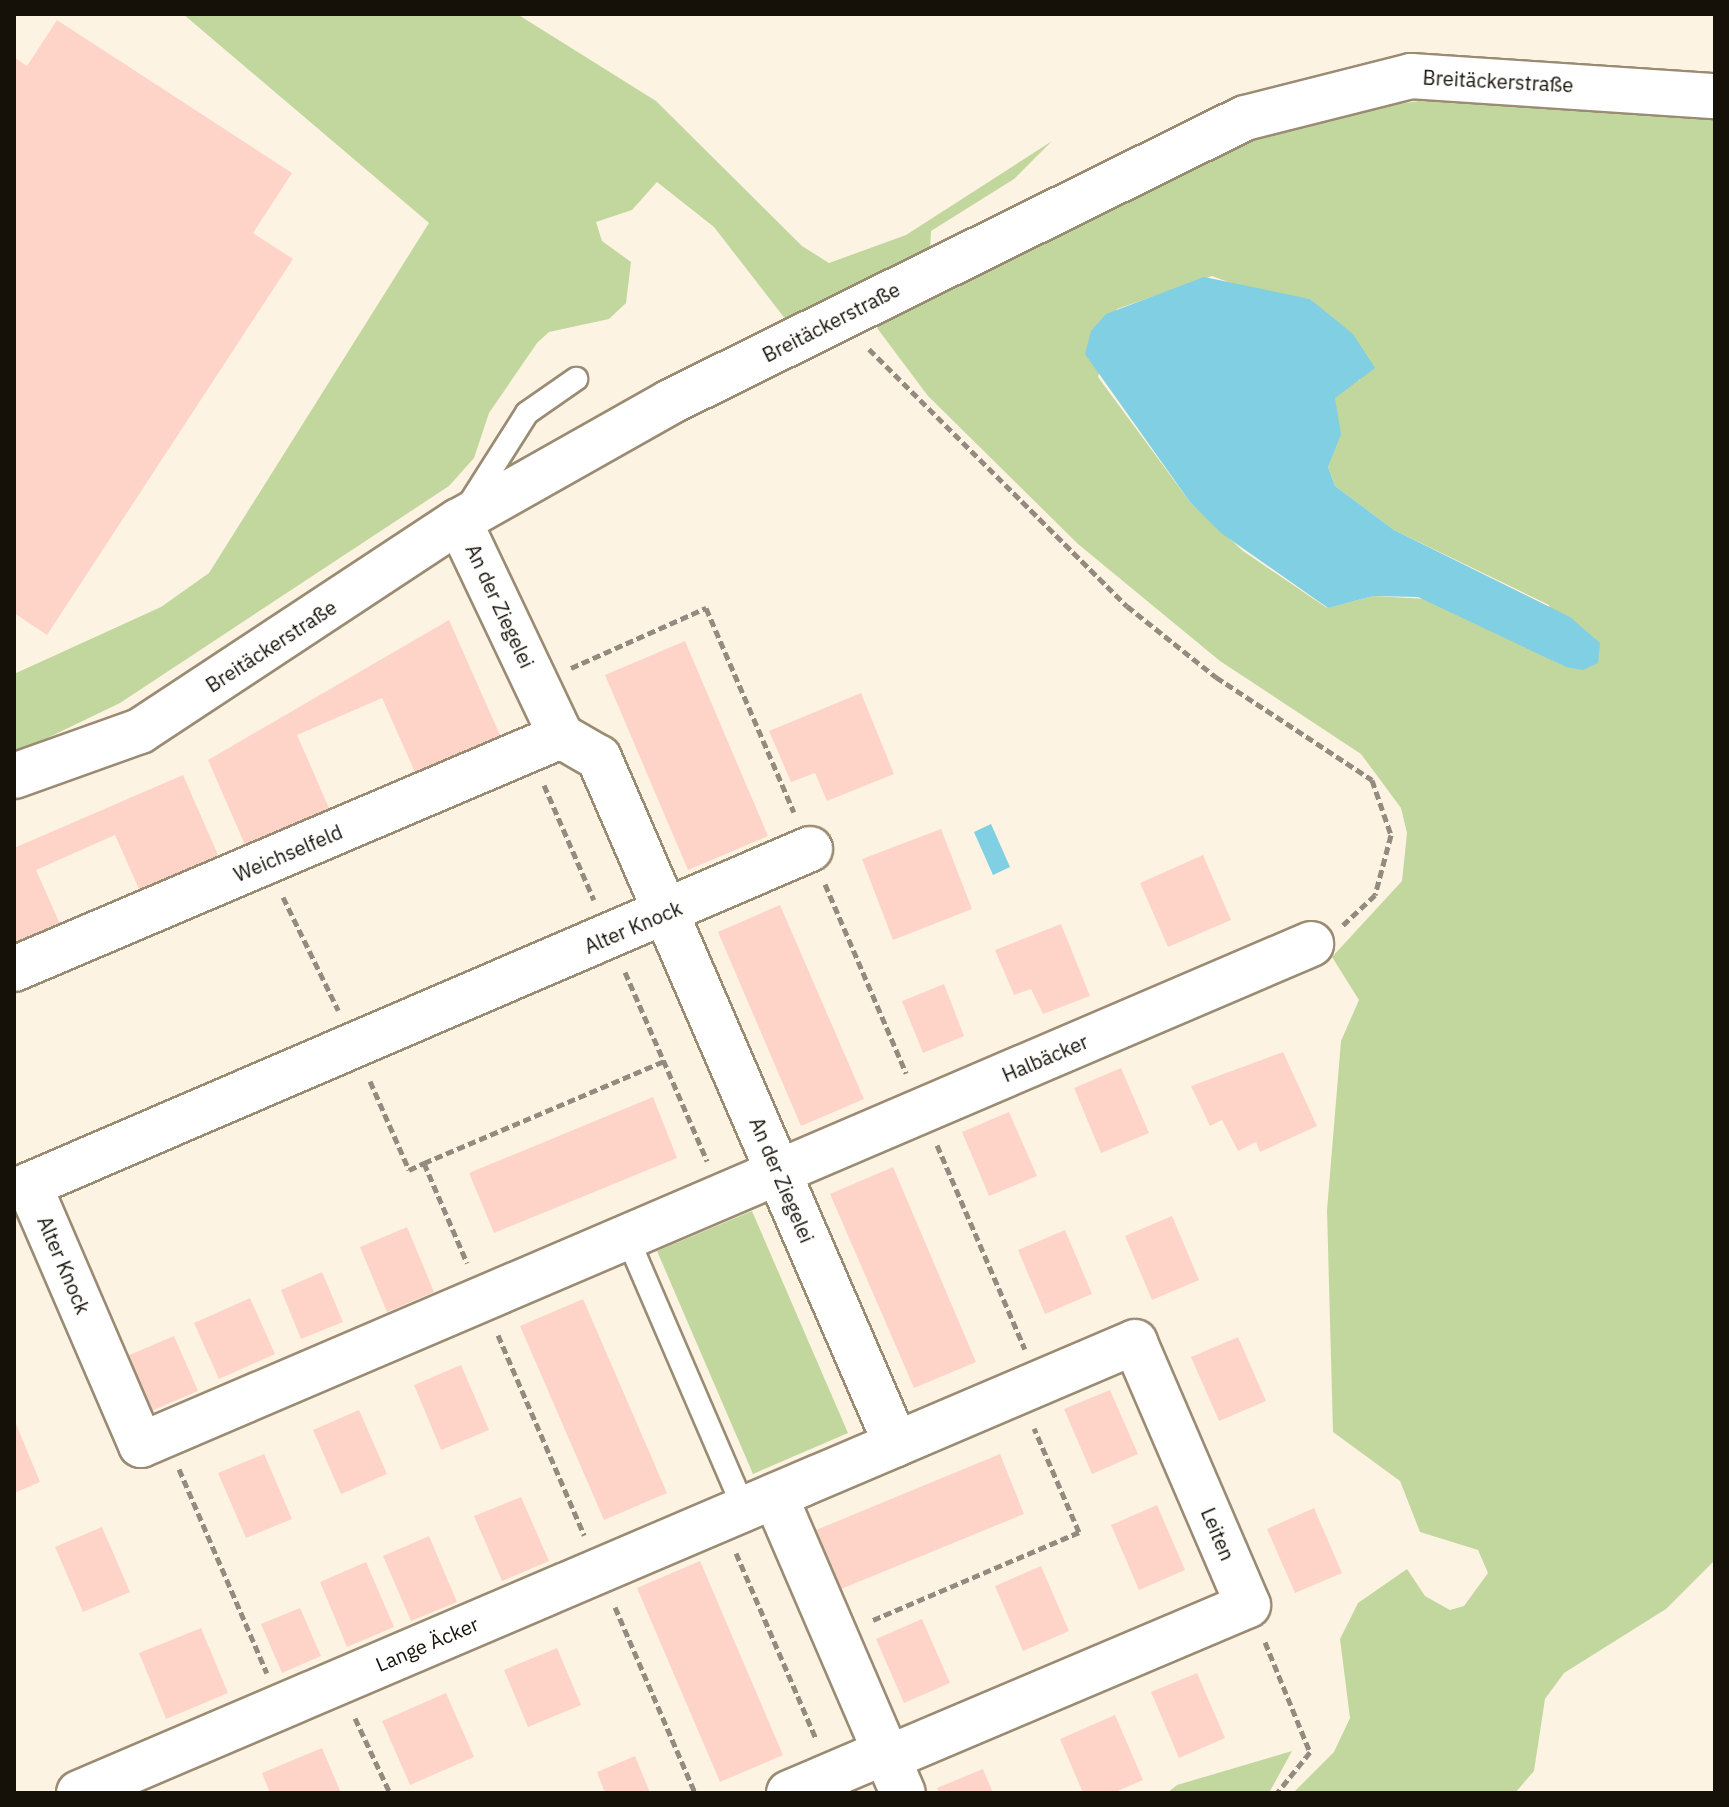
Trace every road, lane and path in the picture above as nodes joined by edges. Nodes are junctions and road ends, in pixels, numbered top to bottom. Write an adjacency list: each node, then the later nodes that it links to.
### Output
1 (1715, 96): 2 (street, Breitäckerstraße)
2 (840, 317): 4 (street, Breitäckerstraße); 11 (path)
3 (576, 379): 4 (lane)
4 (459, 521): 5 (street, An der Ziegelei); 7 (street, Breitäckerstraße)
5 (536, 684): 6 (street, An der Ziegelei); 8 (path)
6 (545, 743): 9 (street, An der Ziegelei); 10 (path); 12 (street, Weichselfeld)
7 (14, 776)
8 (810, 849): 9 (street, Alter Knock); 14 (path)
9 (666, 913): 10 (street, Alter Knock); 16 (street, An der Ziegelei)
10 (610, 937): 13 (path); 20 (street, Alter Knock)
11 (1311, 944): 14 (street, Halbäcker)
12 (14, 969)
13 (664, 1061): 15 (path); 17 (path)
14 (923, 1111): 16 (street, Halbäcker); 19 (path)
15 (424, 1163)
16 (779, 1173): 17 (street, Alter Knock); 21 (street, An der Ziegelei)
17 (722, 1197): 18 (street, Alter Knock)
18 (627, 1237): 20 (street, Alter Knock); 22 (lane)
19 (1029, 1387): 21 (street, Leiten); 23 (street, Leiten); 24 (path)
20 (165, 1435): 26 (path)
21 (896, 1444): 22 (street)
22 (746, 1508): 24 (street); 25 (street, Lange Äcker); 28 (path)
23 (1248, 1605): 27 (street); 32 (path)
24 (835, 1636): 27 (street)
25 (338, 1682): 26 (street, Lange Äcker); 30 (path)
26 (281, 1707): 29 (street, Lange Äcker)
27 (892, 1768): 28 (street)
28 (831, 1775): 31 (street)
29 (79, 1793)
30 (390, 1793)
31 (789, 1793)
32 (1277, 1793)

